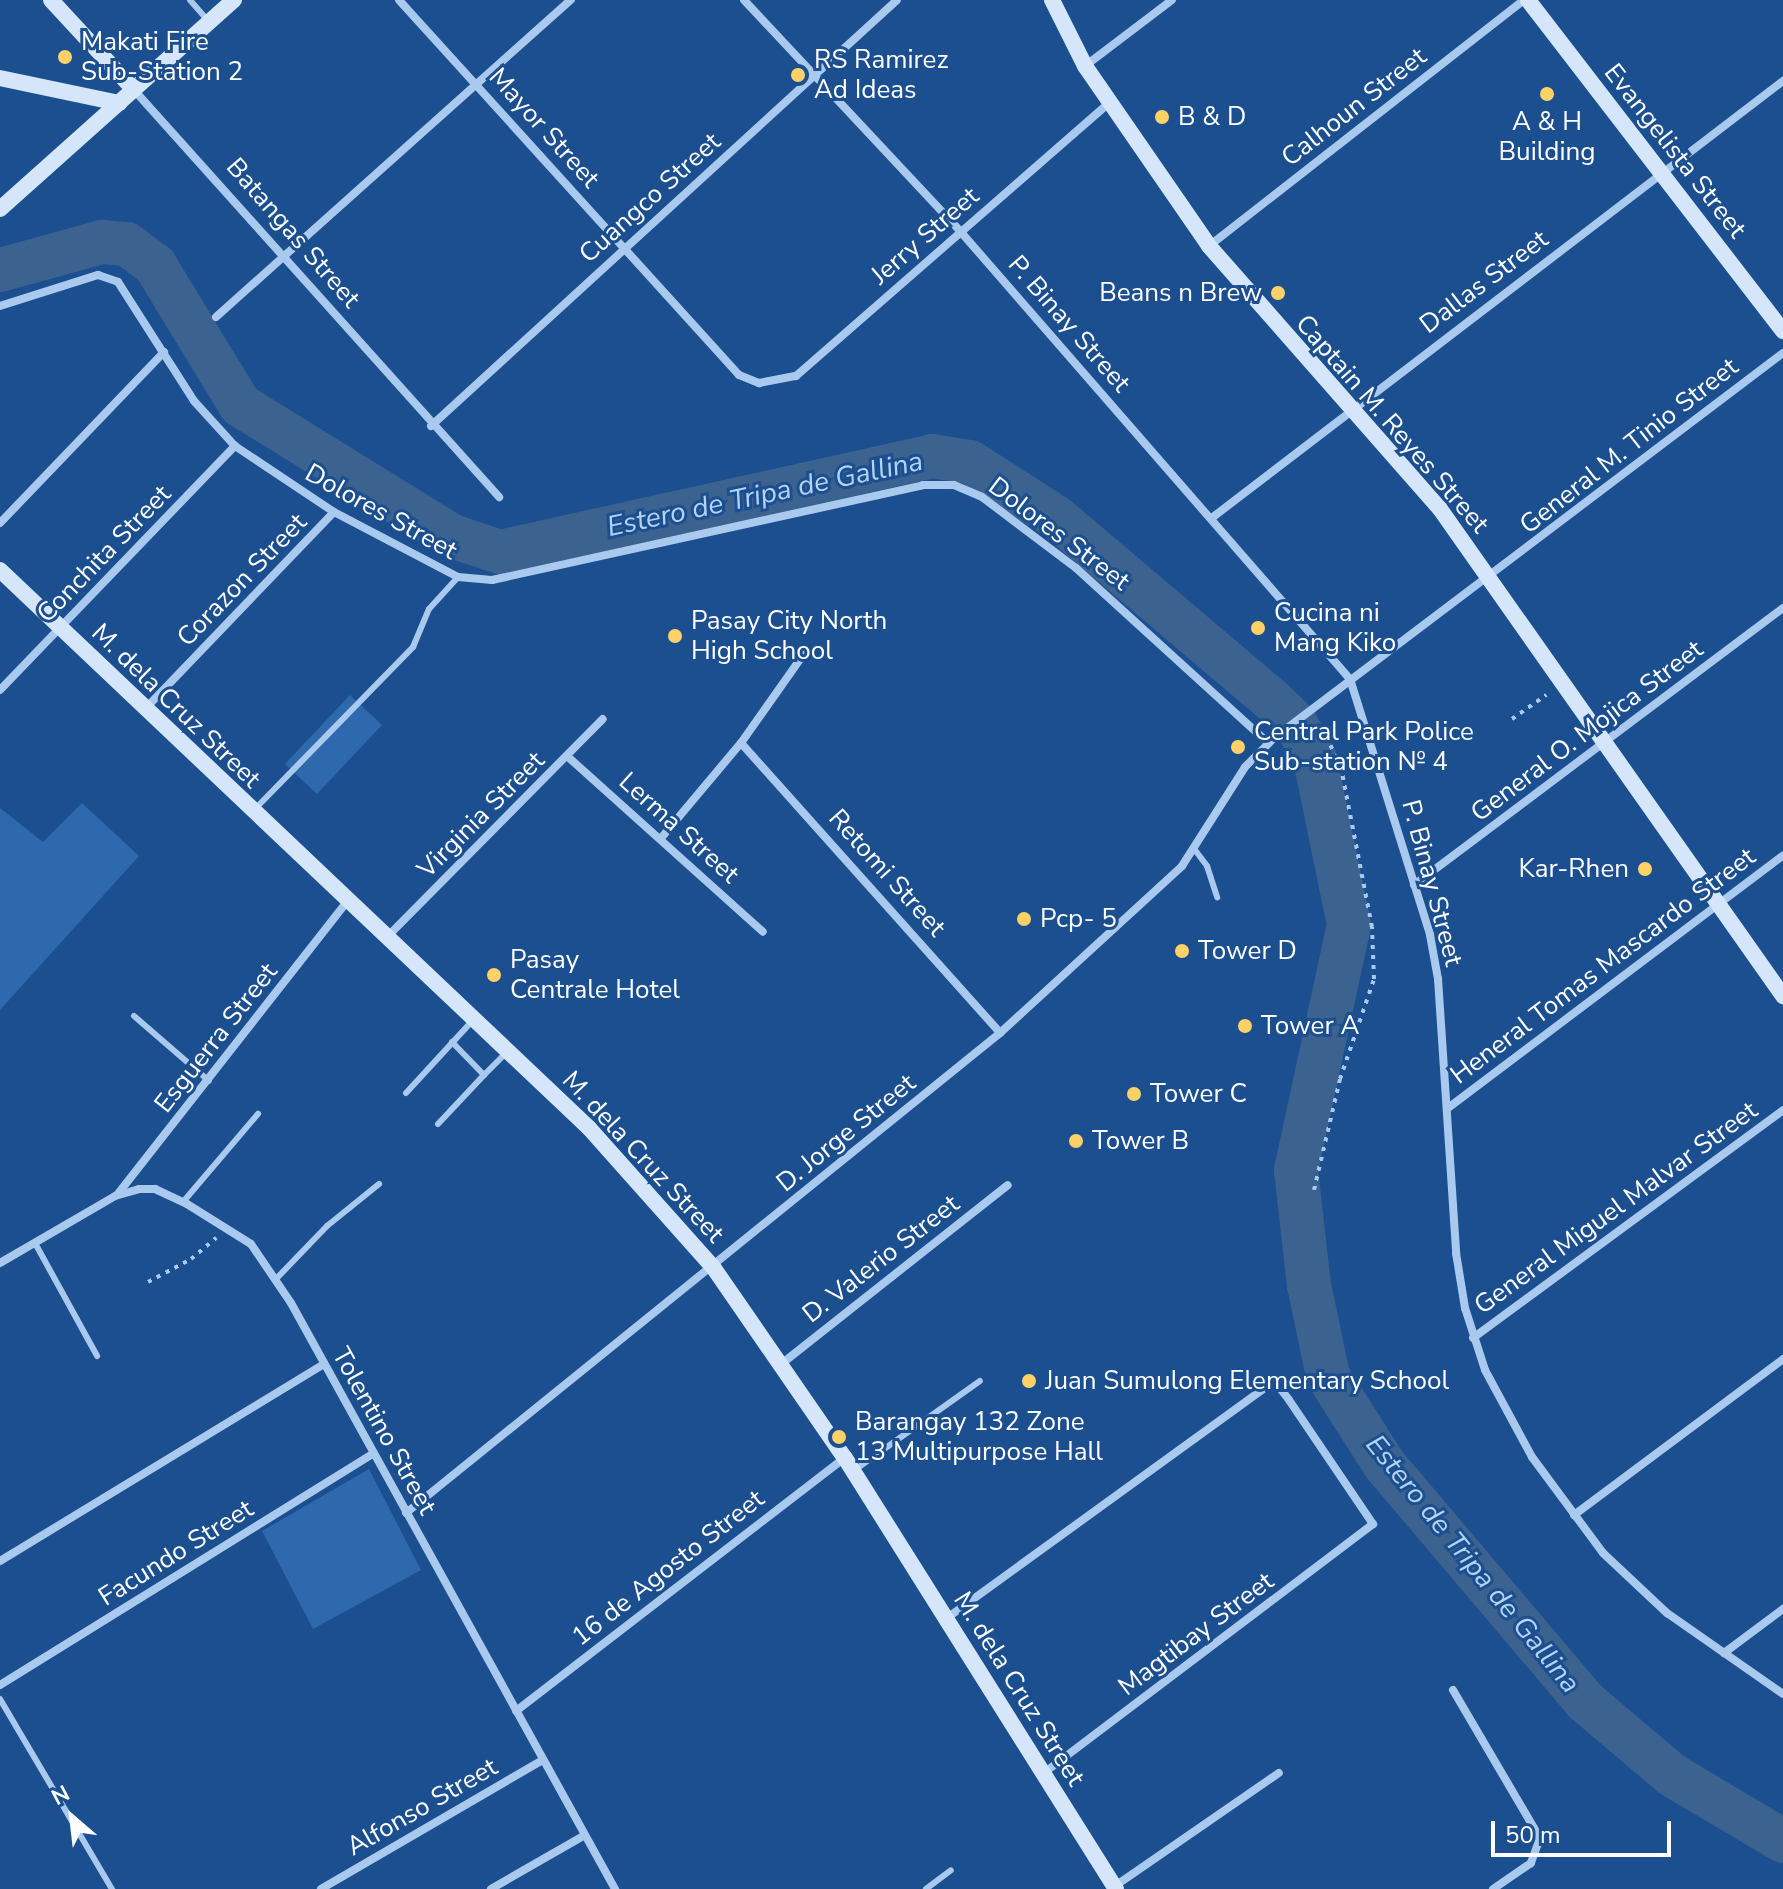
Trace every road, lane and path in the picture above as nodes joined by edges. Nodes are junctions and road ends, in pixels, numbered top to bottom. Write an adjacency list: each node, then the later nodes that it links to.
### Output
1 (51, 0): 17 (street, Batangas Street)
2 (190, 0): 11 (lane)
3 (234, 0): 11 (street)
4 (399, 0): 16 (street, Mayor Street)
5 (571, 0): 16 (street)
6 (744, 0): 13 (street, P. Binay Street)
7 (897, 0): 13 (street, Cuangco Street)
8 (1052, 0): 12 (street, Captain M. Reyes Street)
9 (1172, 0): 12 (street)
10 (1526, 0): 20 (street, Evangelista Street); 23 (street, Calhoun Street)
11 (209, 22): 17 (street)
12 (1085, 66): 18 (street, Captain M. Reyes Street)
13 (813, 77): 22 (street, P. Binay Street); 24 (street, Cuangco Street)
14 (0, 78): 19 (street)
15 (1783, 81): 20 (street, Dallas Street)
16 (476, 83): 24 (street, Mayor Street); 25 (street)
17 (134, 90): 19 (street); 25 (street, Batangas Street)
18 (1110, 102): 22 (street, Jerry Street); 23 (street, Captain M. Reyes Street)
19 (119, 103): 21 (street)
20 (1662, 172): 28 (street, Evangelista Street); 32 (street, Dallas Street)
21 (3, 204)
22 (960, 231): 31 (street, Jerry Street); 37 (street, P. Binay Street)
23 (1209, 246): 32 (street, Captain M. Reyes Street)
24 (625, 247): 31 (street, Mayor Street); 33 (street, Cuangco Street)
25 (282, 257): 27 (street); 33 (street, Batangas Street)
26 (0, 306): 29 (street, Dolores Street)
27 (216, 317)
28 (1783, 331)
29 (164, 352): 34 (street, Dolores Street); 38 (street)
30 (1783, 353): 41 (street, General M. Tinio Street)
31 (759, 383)
32 (1351, 408): 37 (street, Dallas Street); 41 (street, Captain M. Reyes Street)
33 (431, 426): 35 (street, Batangas Street)
34 (235, 446): 36 (street, Dolores Street); 43 (street, Conchita Street)
35 (499, 497)
36 (334, 512): 40 (street, Dolores Street); 49 (street, Corazon Street)
37 (1213, 517): 45 (street, P. Binay Street)
38 (0, 523)
39 (0, 570): 43 (street, M. dela Cruz Street)
40 (458, 577): 52 (street, Dolores Street); 56 (lane)
41 (1490, 578): 45 (street, General M. Tinio Street); 46 (street, Captain M. Reyes Street)
42 (1783, 608): 53 (street, General O. Mojica Street)
43 (61, 628): 47 (street, Conchita Street); 49 (street, M. dela Cruz Street)
44 (803, 655): 54 (street)
45 (1350, 679): 48 (street, General M. Tinio Street); 60 (street, P. Binay Street)
46 (1563, 683): 51 (path); 53 (street, Captain M. Reyes Street)
47 (0, 690)
48 (1313, 708): 52 (street, General M. Tinio Street); 81 (path)
49 (144, 710): 56 (street, M. dela Cruz Street)
50 (603, 719): 55 (street, Virginia Street)
51 (1512, 719)
52 (1271, 741): 58 (street, D. Jorge Street)
53 (1605, 742): 60 (street, General O. Mojica Street); 63 (street, Captain M. Reyes Street)
54 (741, 743): 57 (street); 69 (street, Retomi Street)
55 (567, 756): 57 (street, Lerma Street); 65 (street, Virginia Street)
56 (252, 813): 62 (street, M. dela Cruz Street)
57 (662, 837): 64 (street, Lerma Street)
58 (1195, 850): 61 (lane); 69 (street, D. Jorge Street)
59 (1783, 856): 63 (street, Heneral Tomas Mascardo Street)
60 (1414, 885): 75 (street, P. Binay Street)
61 (1217, 897)
62 (346, 903): 65 (street, M. dela Cruz Street); 73 (street, Esguerra Street)
63 (1719, 904): 66 (street, Captain M. Reyes Street); 75 (street, Heneral Tomas Mascardo Street)
64 (763, 932)
65 (386, 939): 68 (street, M. dela Cruz Street)
66 (1783, 996)
67 (134, 1016): 73 (lane)
68 (474, 1019): 70 (lane); 71 (street, M. dela Cruz Street)
69 (1000, 1033): 87 (street, D. Jorge Street)
70 (452, 1042): 72 (lane); 74 (lane)
71 (508, 1051): 72 (lane); 87 (street, M. dela Cruz Street)
72 (484, 1075): 78 (lane)
73 (209, 1081): 82 (street, Esguerra Street)
74 (406, 1093)
75 (1448, 1108): 90 (street, P. Binay Street)
76 (1783, 1110): 90 (street, General Miguel Malvar Street)
77 (258, 1114): 83 (lane)
78 (438, 1124)
79 (379, 1184): 88 (lane)
80 (1008, 1185): 94 (street, D. Valerio Street)
81 (1314, 1190)
82 (115, 1196): 83 (street, Tolentino Street); 85 (street, Tolentino Street)
83 (183, 1202): 84 (street, Tolentino Street)
84 (227, 1229): 88 (street, Tolentino Street); 89 (path)
85 (35, 1243): 86 (street, Tolentino Street); 91 (lane)
86 (0, 1263)
87 (713, 1267): 94 (street, M. dela Cruz Street); 98 (street, D. Jorge Street)
88 (275, 1280): 93 (street, Tolentino Street)
89 (148, 1282)
90 (1473, 1338): 99 (street, P. Binay Street)
91 (97, 1356)
92 (1783, 1359): 99 (street)
93 (324, 1364): 96 (street, Tolentino Street); 100 (street)
94 (780, 1365): 97 (street, M. dela Cruz Street)
95 (980, 1381): 97 (lane)
96 (373, 1454): 98 (street, Tolentino Street); 104 (street, Facundo Street)
97 (849, 1464): 102 (street, M. dela Cruz Street); 108 (street, 16 de Agosto Street)
98 (406, 1513): 108 (street, Tolentino Street)
99 (1574, 1515): 103 (street, P. Binay Street)
100 (0, 1561)
101 (1783, 1609): 103 (street)
102 (947, 1618): 111 (street, M. dela Cruz Street); 111 (street, Magtibay Street)
103 (1724, 1653): 106 (street, P. Binay Street)
104 (0, 1685)
105 (1453, 1690): 120 (street)
106 (1783, 1694)
107 (0, 1699): 115 (lane)
108 (516, 1711): 109 (street, Tolentino Street)
109 (543, 1760): 112 (street, Tolentino Street); 116 (street, Alfonso Street)
110 (1279, 1773): 114 (street)
111 (1043, 1775): 114 (street, M. dela Cruz Street)
112 (585, 1835): 117 (street); 118 (street, Tolentino Street)
113 (951, 1870): 119 (lane)
114 (1113, 1888)
115 (112, 1889)
116 (321, 1889)
117 (491, 1889)
118 (615, 1889)
119 (926, 1889)
120 (1493, 1889)

